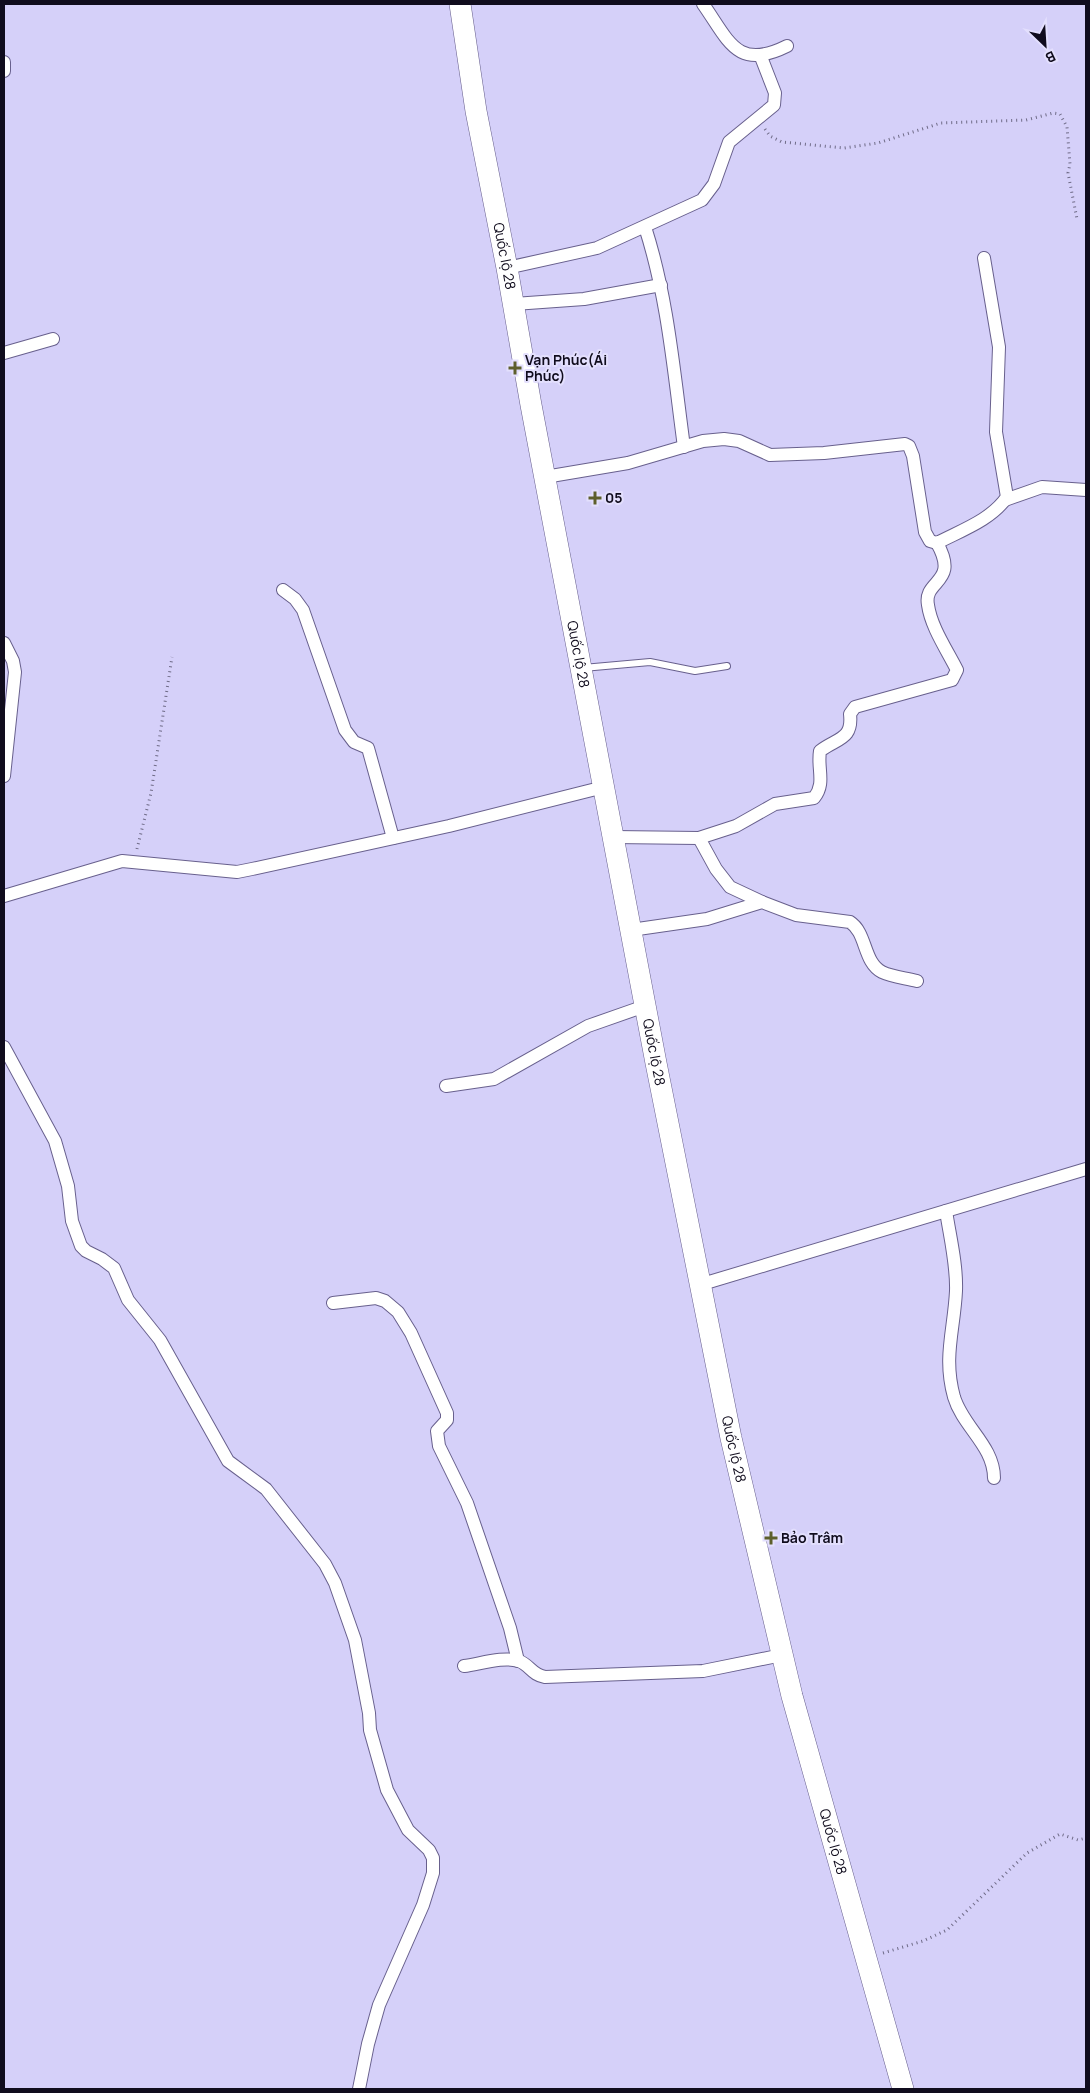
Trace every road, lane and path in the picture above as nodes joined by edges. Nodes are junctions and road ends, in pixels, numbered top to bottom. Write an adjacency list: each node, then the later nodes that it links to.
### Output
1 (460, 4): 11 (highway, Quốc lộ 28)
2 (703, 4): 4 (street)
3 (787, 46): 4 (street)
4 (761, 57): 7 (street)
5 (4, 62): 6 (street)
6 (4, 71)
7 (758, 120): 8 (path); 9 (street)
8 (1077, 219)
9 (645, 227): 11 (street); 12 (street)
10 (984, 258): 19 (street)
11 (508, 268): 13 (highway, Quốc lộ 28)
12 (661, 285): 13 (street); 16 (street)
13 (514, 304): 17 (highway, Quốc lộ 28)
14 (53, 340): 15 (street)
15 (4, 353)
16 (684, 447): 17 (street); 20 (street)
17 (545, 477): 25 (highway, Quốc lộ 28)
18 (1086, 490): 19 (street)
19 (1004, 500): 20 (street)
20 (937, 542): 30 (street)
21 (283, 590): 29 (street)
22 (4, 643): 26 (street)
23 (172, 657): 31 (path)
24 (727, 666): 25 (lane)
25 (582, 669): 27 (highway, Quốc lộ 28)
26 (4, 776)
27 (604, 787): 28 (highway, Quốc lộ 28); 29 (street)
28 (613, 837): 30 (street); 34 (highway, Quốc lộ 28)
29 (393, 838): 31 (street)
30 (699, 838): 33 (street)
31 (134, 862): 32 (street)
32 (4, 896)
33 (762, 902): 34 (street); 35 (street)
34 (631, 930): 36 (highway, Quốc lộ 28)
35 (917, 981)
36 (646, 1006): 38 (street); 41 (highway, Quốc lộ 28)
37 (4, 1047): 49 (street)
38 (446, 1086)
39 (1086, 1169): 40 (street)
40 (946, 1211): 41 (street); 43 (street)
41 (699, 1284): 44 (highway, Quốc lộ 28)
42 (333, 1303): 45 (street)
43 (994, 1478)
44 (782, 1655): 45 (street); 48 (highway, Quốc lộ 28)
45 (518, 1661): 46 (street)
46 (464, 1666)
47 (1086, 1838): 48 (path)
48 (866, 1956): 50 (highway, Quốc lộ 28)
49 (359, 2089)
50 (903, 2089)

